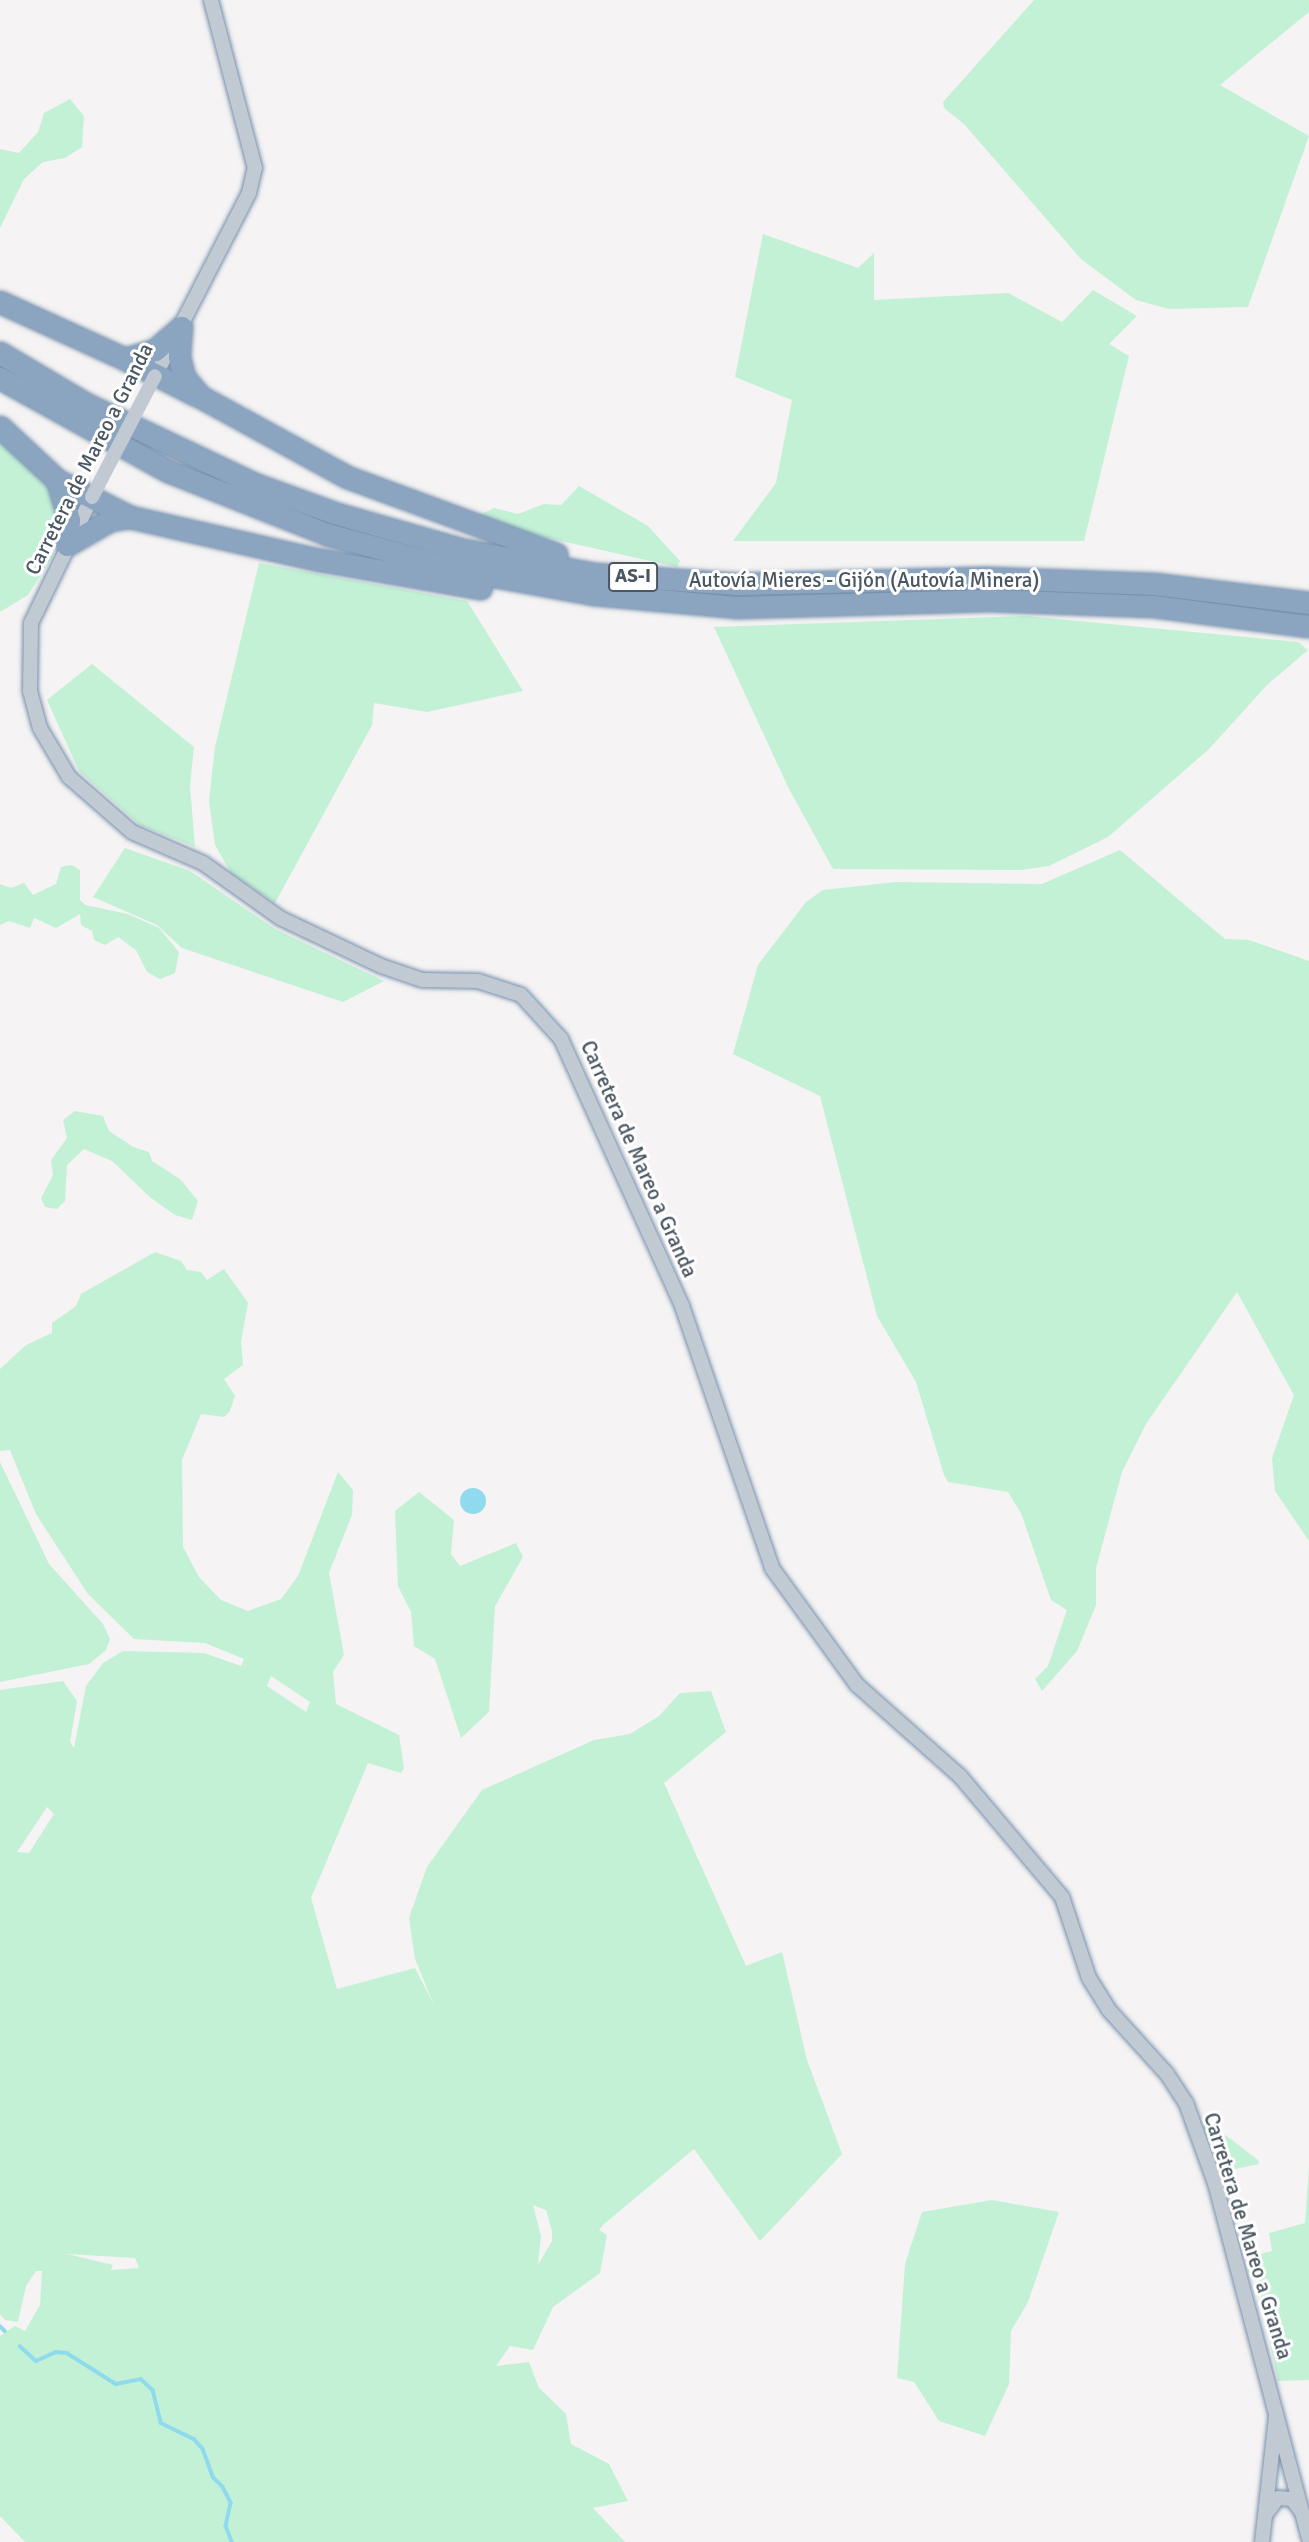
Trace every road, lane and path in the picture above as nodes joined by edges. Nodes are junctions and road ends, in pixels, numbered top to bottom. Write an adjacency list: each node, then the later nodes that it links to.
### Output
1 (211, 0): 3 (street, Carretera de Mareo a Granda)
2 (0, 302): 5 (highway)
3 (181, 327): 5 (highway); 6 (street, Carretera de Mareo a Granda); 8 (highway)
4 (0, 353): 14 (highway, Autovía Mieres - Gijón (Autovía Minera) / AS-I)
5 (125, 359): 6 (highway)
6 (155, 376): 8 (highway); 11 (street, Carretera de Mareo a Granda, bridge)
7 (0, 377): 16 (highway, Autovía Mieres - Gijón (Autovía Minera) / AS-I)
8 (201, 397): 14 (highway)
9 (0, 427): 10 (highway)
10 (57, 480): 11 (highway); 13 (highway)
11 (92, 497): 12 (highway); 13 (street, Carretera de Mareo a Granda)
12 (130, 517): 13 (highway); 16 (highway)
13 (67, 545): 18 (street, Carretera de Mareo a Granda)
14 (737, 584): 15 (highway, Autovía Mieres - Gijón (Autovía Minera) / AS-I)
15 (1309, 603)
16 (738, 607): 17 (highway, Autovía Mieres - Gijón (Autovía Minera) / AS-I)
17 (1309, 626)
18 (1277, 2409): 19 (street, Carretera de Mareo a Granda); 20 (street, Carretera de Mareo a Granda)
19 (1304, 2515): 20 (street); 21 (street, Carretera de Mareo a Granda)
20 (1265, 2516): 22 (street, Carretera de Mareo a Granda)
21 (1309, 2539)
22 (1262, 2542)

